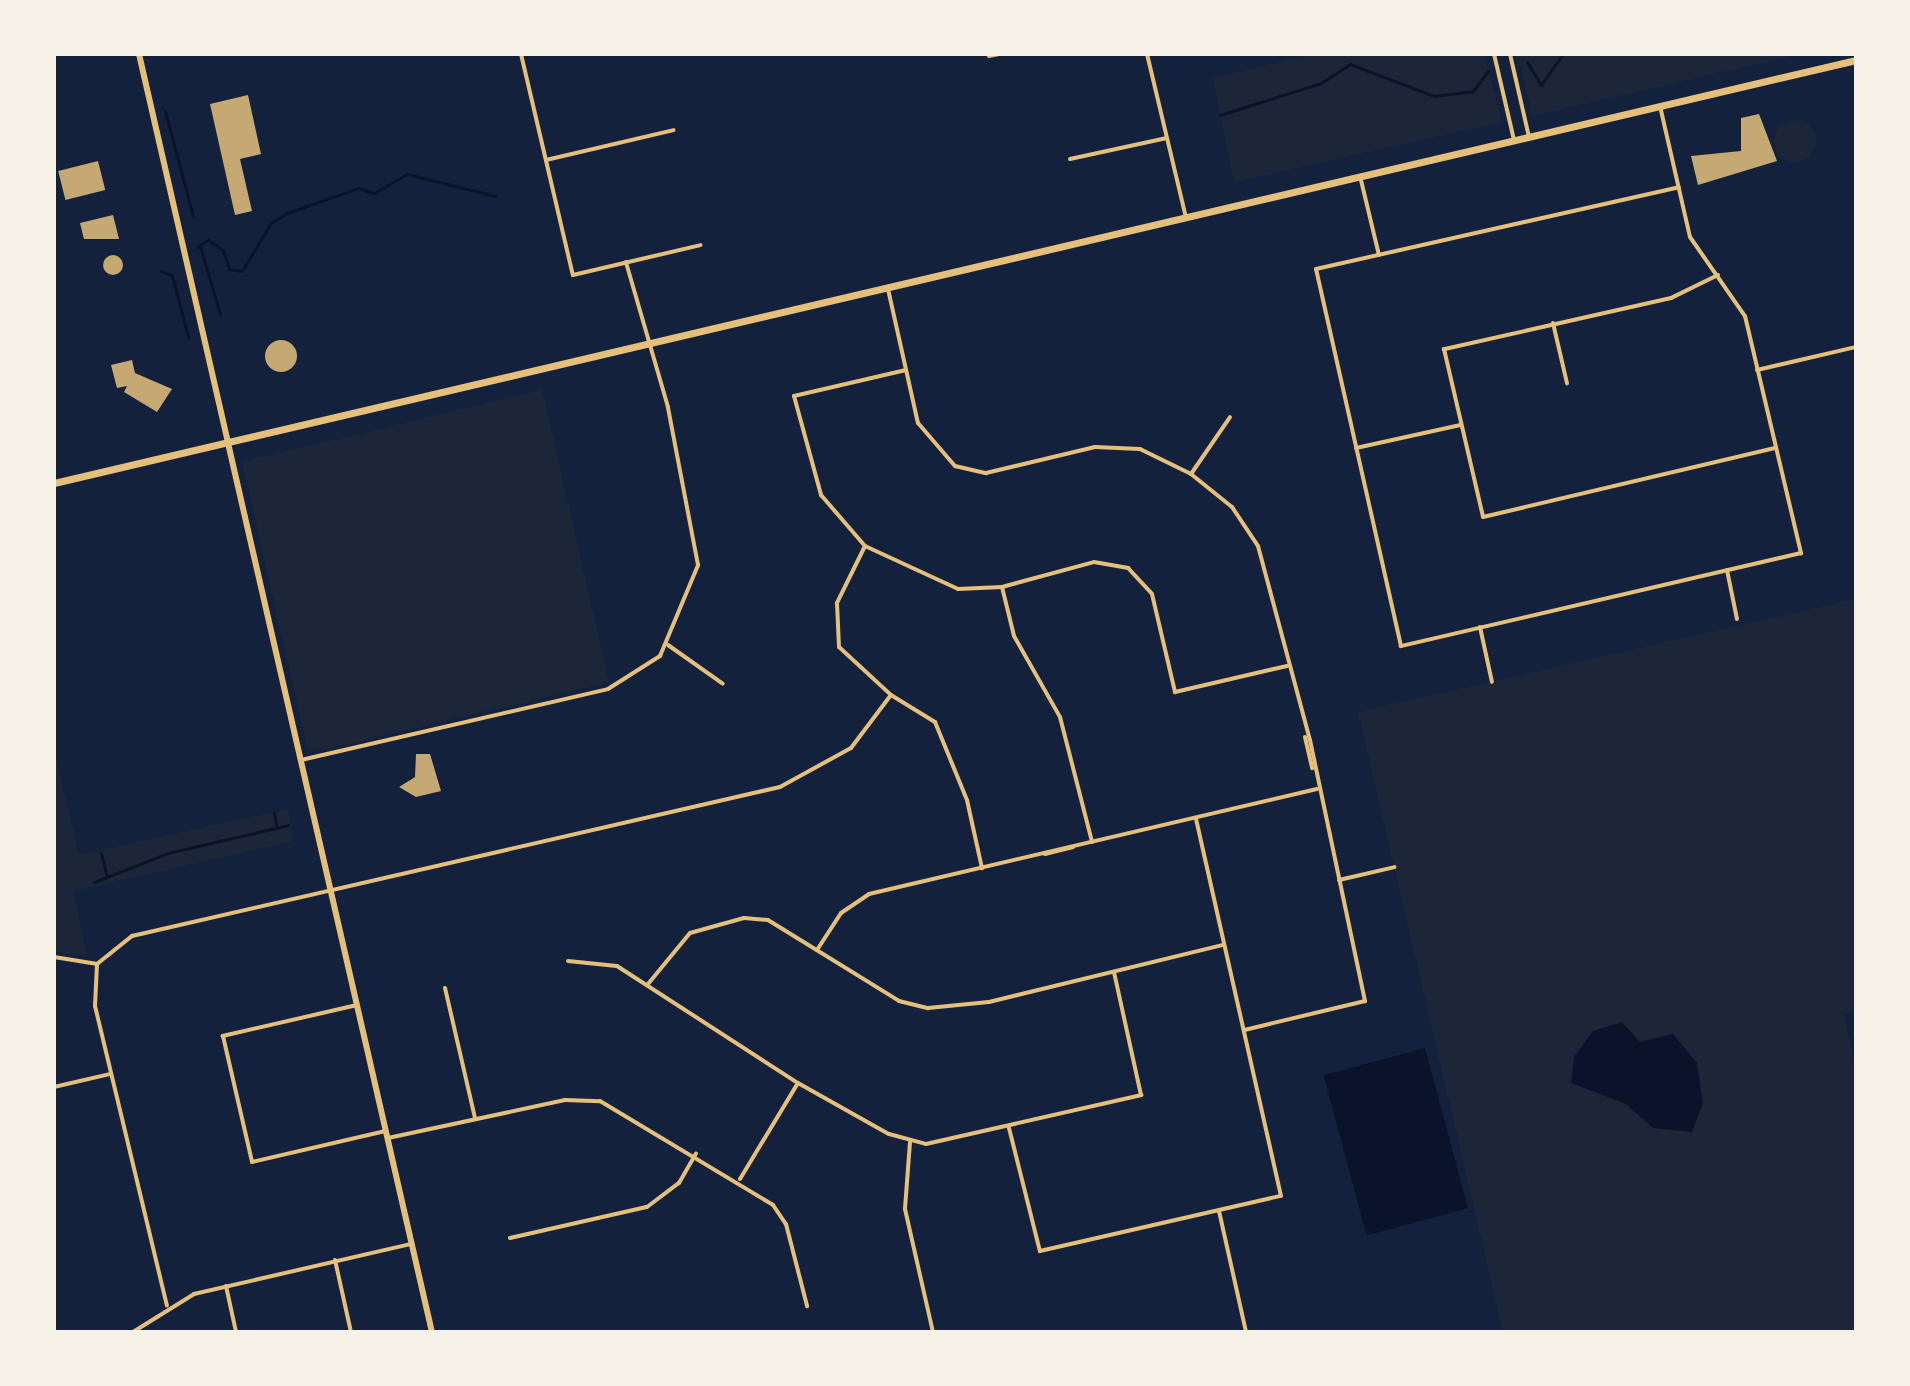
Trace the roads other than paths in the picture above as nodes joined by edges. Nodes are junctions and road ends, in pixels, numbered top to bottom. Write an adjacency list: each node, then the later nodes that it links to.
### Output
1 (139, 54): 32 (street)
2 (521, 54): 15 (street)
3 (999, 54): 7 (street)
4 (1147, 54): 12 (street)
5 (1494, 54): 13 (street)
6 (1510, 54): 11 (street)
7 (989, 56)
8 (1856, 60): 9 (main road)
9 (1660, 106): 11 (main road); 17 (street)
10 (674, 130): 15 (street)
11 (1529, 137): 13 (main road)
12 (1167, 138): 14 (street); 18 (street)
13 (1514, 140): 16 (main road)
14 (1070, 159)
15 (546, 160): 21 (street)
16 (1360, 176): 18 (main road); 20 (street)
17 (1679, 187): 20 (street); 22 (street)
18 (1186, 218): 23 (main road)
19 (701, 245): 21 (street)
20 (1379, 255): 33 (street)
21 (626, 262): 25 (street)
22 (1718, 275): 24 (street); 28 (street)
23 (888, 289): 25 (main road); 27 (street)
24 (1553, 323): 29 (street); 31 (street)
25 (649, 344): 32 (main road); 42 (street)
26 (1856, 347): 28 (street)
27 (906, 370): 35 (street); 37 (street)
28 (1757, 370): 34 (street)
29 (1567, 383)
30 (1230, 417): 35 (street)
31 (1461, 425): 33 (street); 34 (street)
32 (228, 443): 36 (main road); 47 (street)
33 (1356, 448): 41 (street)
34 (1776, 448): 38 (street)
35 (1191, 474): 43 (street)
36 (54, 483)
37 (865, 546): 39 (street); 46 (street)
38 (1727, 570): 40 (street); 41 (street)
39 (1002, 587): 43 (street); 50 (street)
40 (1737, 619)
41 (1480, 627): 44 (street)
42 (668, 645): 45 (street); 47 (street)
43 (1287, 666): 48 (street)
44 (1492, 682)
45 (723, 684)
46 (891, 695): 54 (street); 56 (street)
47 (301, 760): 56 (street)
48 (1317, 789): 49 (street); 55 (street)
49 (1196, 818): 50 (street); 57 (street)
50 (1092, 842): 51 (street)
51 (1073, 847): 52 (street); 52 (street)
52 (1045, 854): 54 (street)
53 (1395, 867): 55 (street)
54 (982, 868): 58 (street)
55 (1339, 880): 66 (street)
56 (332, 891): 61 (street); 65 (street)
57 (1223, 945): 62 (street); 66 (street)
58 (817, 950): 62 (street); 63 (street)
59 (54, 957): 61 (street)
60 (568, 961): 63 (street)
61 (97, 964): 67 (street)
62 (1114, 972): 71 (street)
63 (648, 984): 68 (street)
64 (445, 988): 70 (street)
65 (357, 1005): 72 (street); 72 (street)
66 (1244, 1030): 76 (street)
67 (110, 1074): 69 (street); 81 (street)
68 (798, 1083): 73 (street); 75 (street)
69 (54, 1087)
70 (475, 1118): 72 (street); 74 (street)
71 (1009, 1128): 73 (street); 76 (street)
72 (386, 1134): 78 (street)
73 (910, 1142): 87 (street)
74 (696, 1154): 75 (street); 77 (street)
75 (740, 1179): 82 (street)
76 (1219, 1211): 88 (street)
77 (510, 1238)
78 (411, 1244): 79 (street); 86 (street)
79 (335, 1260): 80 (street); 85 (street)
80 (226, 1286): 81 (street); 84 (street)
81 (167, 1305): 83 (street)
82 (807, 1306)
83 (133, 1332)
84 (236, 1332)
85 (351, 1332)
86 (432, 1332)
87 (933, 1332)
88 (1246, 1332)

